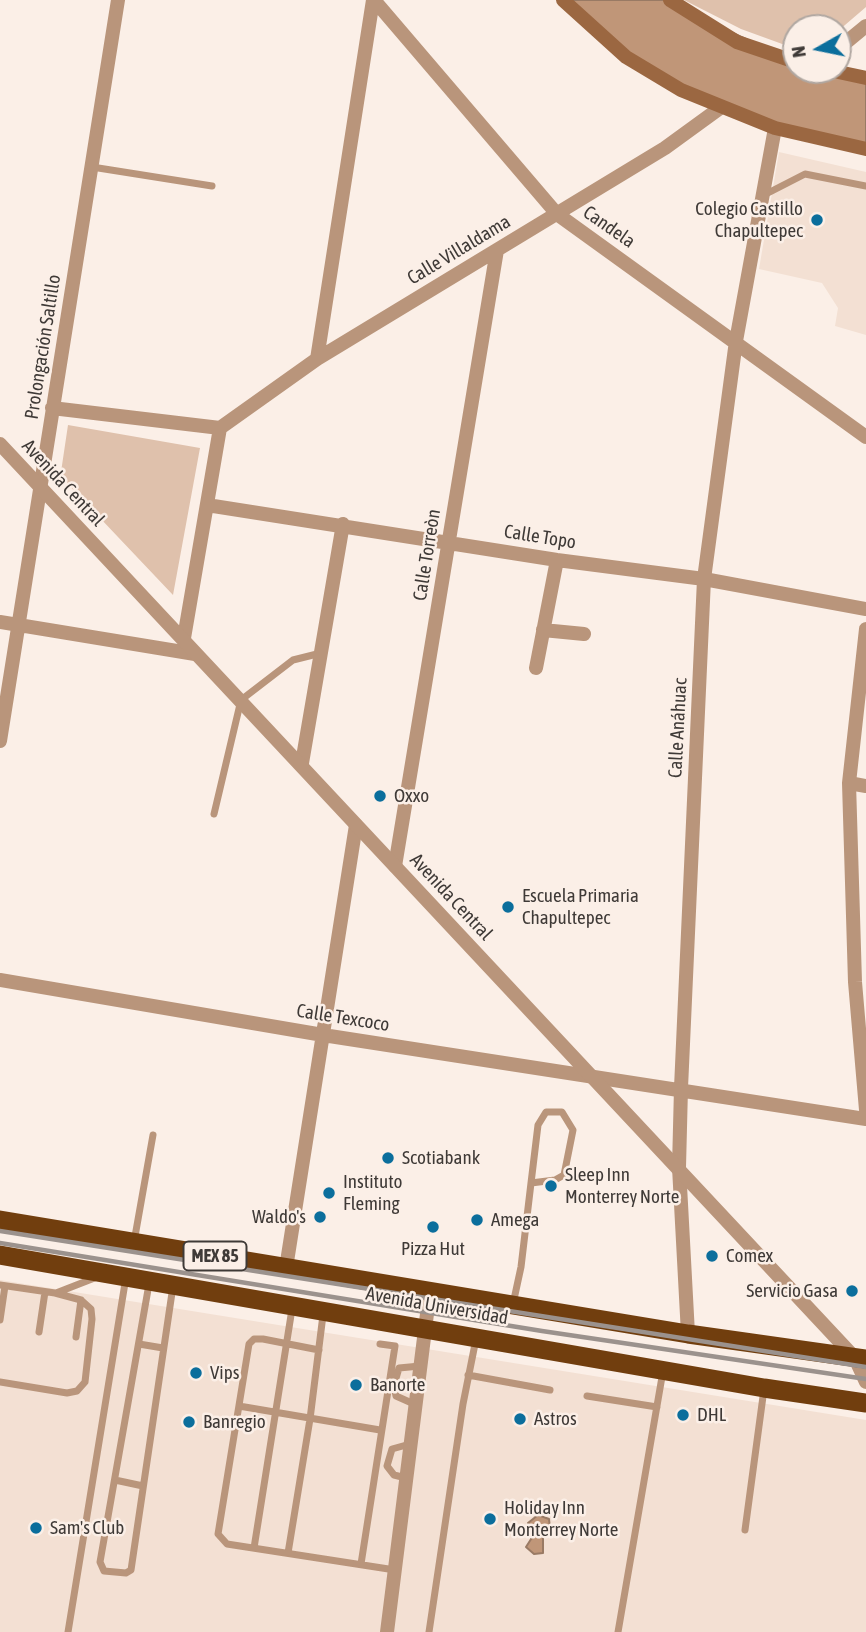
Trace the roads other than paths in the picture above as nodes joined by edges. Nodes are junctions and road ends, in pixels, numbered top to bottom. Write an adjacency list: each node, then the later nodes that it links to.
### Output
1 (118, 0): 11 (street, Prolongación Saltillo)
2 (373, 0): 15 (street, Candela); 18 (street)
3 (563, 0): 8 (main road)
4 (670, 0): 7 (main road)
5 (866, 26): 6 (street)
6 (852, 38)
7 (782, 57)
8 (720, 108): 9 (main road); 15 (street, Calle Villaldama)
9 (775, 128): 10 (main road); 14 (street, Calle Anáhuac)
10 (866, 149)
11 (91, 167): 12 (lane); 19 (street, Prolongación Saltillo)
12 (212, 186)
13 (866, 186): 14 (lane)
14 (762, 196): 17 (street, Calle Anáhuac)
15 (557, 214): 16 (street, Calle Villaldama); 17 (street, Candela)
16 (497, 250): 18 (street, Calle Villaldama); 26 (street, Calle Torreòn)
17 (736, 341): 21 (street, Candela); 28 (street, Calle Anáhuac)
18 (317, 359): 20 (street, Calle Villaldama)
19 (52, 408): 20 (street); 23 (street, Prolongación Saltillo)
20 (220, 428): 24 (street)
21 (866, 438)
22 (0, 444): 23 (street, Avenida Central)
23 (40, 487): 31 (street, Prolongación Saltillo); 35 (street, Avenida Central)
24 (207, 505): 25 (street, Calle Topo); 35 (street)
25 (343, 524): 26 (street, Calle Topo); 36 (street)
26 (449, 541): 27 (street, Calle Topo); 46 (street, Calle Torreòn)
27 (557, 560): 28 (street, Calle Topo); 33 (street)
28 (704, 579): 29 (street, Calle Topo); 50 (street, Calle Anáhuac)
29 (866, 609)
30 (0, 622): 31 (street)
31 (20, 626): 37 (street); 40 (street, Prolongación Saltillo)
32 (866, 629): 42 (street)
33 (543, 630): 34 (street); 38 (street)
34 (583, 634)
35 (184, 638): 37 (street, Avenida Central)
36 (321, 653): 39 (lane); 41 (street)
37 (195, 654): 39 (street, Avenida Central)
38 (536, 668)
39 (240, 700): 41 (street, Avenida Central); 44 (lane)
40 (0, 741)
41 (302, 763): 45 (street, Avenida Central)
42 (849, 783): 43 (street); 51 (street)
43 (866, 786)
44 (214, 814)
45 (356, 825): 46 (street, Avenida Central); 48 (street)
46 (395, 866): 49 (street, Avenida Central)
47 (0, 980): 48 (street, Calle Texcoco)
48 (323, 1035): 49 (street, Calle Texcoco); 59 (street)
49 (593, 1077): 50 (street, Calle Texcoco); 54 (street, Avenida Central)
50 (681, 1088): 52 (street, Calle Texcoco); 54 (street, Calle Anáhuac)
51 (866, 1110)
52 (866, 1119)
53 (153, 1135): 57 (lane)
54 (679, 1167): 74 (street, Calle Anáhuac); 82 (street, Avenida Central)
55 (531, 1183): 55 (lane); 68 (lane)
56 (0, 1220): 57 (highway, Avenida Universidad / MEX 85)
57 (134, 1242): 59 (highway, Avenida Universidad / MEX 85)
58 (0, 1255): 60 (highway, Avenida Universidad / MEX 85)
59 (286, 1268): 64 (highway, Avenida Universidad / MEX 85)
60 (117, 1275): 61 (highway, Avenida Universidad / MEX 85); 66 (lane); 105 (lane)
61 (149, 1280): 62 (highway, Avenida Universidad / MEX 85); 78 (lane)
62 (173, 1284): 69 (highway, Avenida Universidad / MEX 85); 80 (lane)
63 (3, 1286): 65 (lane); 71 (lane)
64 (430, 1290): 68 (highway, Avenida Universidad / MEX 85); 72 (street)
65 (45, 1292): 66 (lane); 73 (lane)
66 (55, 1293): 67 (lane)
67 (81, 1300): 76 (lane); 86 (lane)
68 (512, 1304): 74 (highway, Avenida Universidad / MEX 85)
69 (293, 1305): 70 (highway, Avenida Universidad / MEX 85); 77 (lane)
70 (324, 1310): 72 (highway, Avenida Universidad / MEX 85); 81 (lane)
71 (0, 1320)
72 (425, 1327): 75 (highway, Avenida Universidad / MEX 85); 83 (street)
73 (39, 1332)
74 (688, 1334): 82 (highway, Avenida Universidad / MEX 85)
75 (476, 1336): 84 (highway, Avenida Universidad / MEX 85); 85 (lane)
76 (76, 1337)
77 (287, 1343): 81 (lane); 93 (lane); 95 (lane)
78 (139, 1344): 80 (lane); 98 (lane)
79 (380, 1344): 97 (lane)
80 (163, 1348): 99 (lane)
81 (319, 1350): 96 (lane)
82 (861, 1359): 87 (street, Avenida Central)
83 (420, 1366): 92 (street); 92 (lane)
84 (663, 1369): 88 (highway, Avenida Universidad / MEX 85); 94 (lane)
85 (468, 1375): 89 (lane); 107 (lane)
86 (0, 1382)
87 (866, 1382)
88 (764, 1388): 91 (highway, Avenida Universidad / MEX 85); 100 (lane)
89 (550, 1390)
90 (587, 1396): 94 (lane)
91 (866, 1403)
92 (414, 1404): 104 (street)
93 (239, 1406): 95 (lane); 101 (lane)
94 (657, 1407): 108 (lane)
95 (276, 1413): 96 (lane); 101 (lane)
96 (310, 1419): 97 (lane); 102 (lane)
97 (380, 1430): 103 (lane)
98 (115, 1480): 99 (lane); 99 (lane)
99 (143, 1486)
100 (745, 1530)
101 (254, 1548): 102 (lane)
102 (288, 1553): 103 (lane)
103 (361, 1564): 104 (lane)
104 (395, 1570): 106 (street)
105 (68, 1632)
106 (387, 1632)
107 (429, 1632)
108 (618, 1632)

